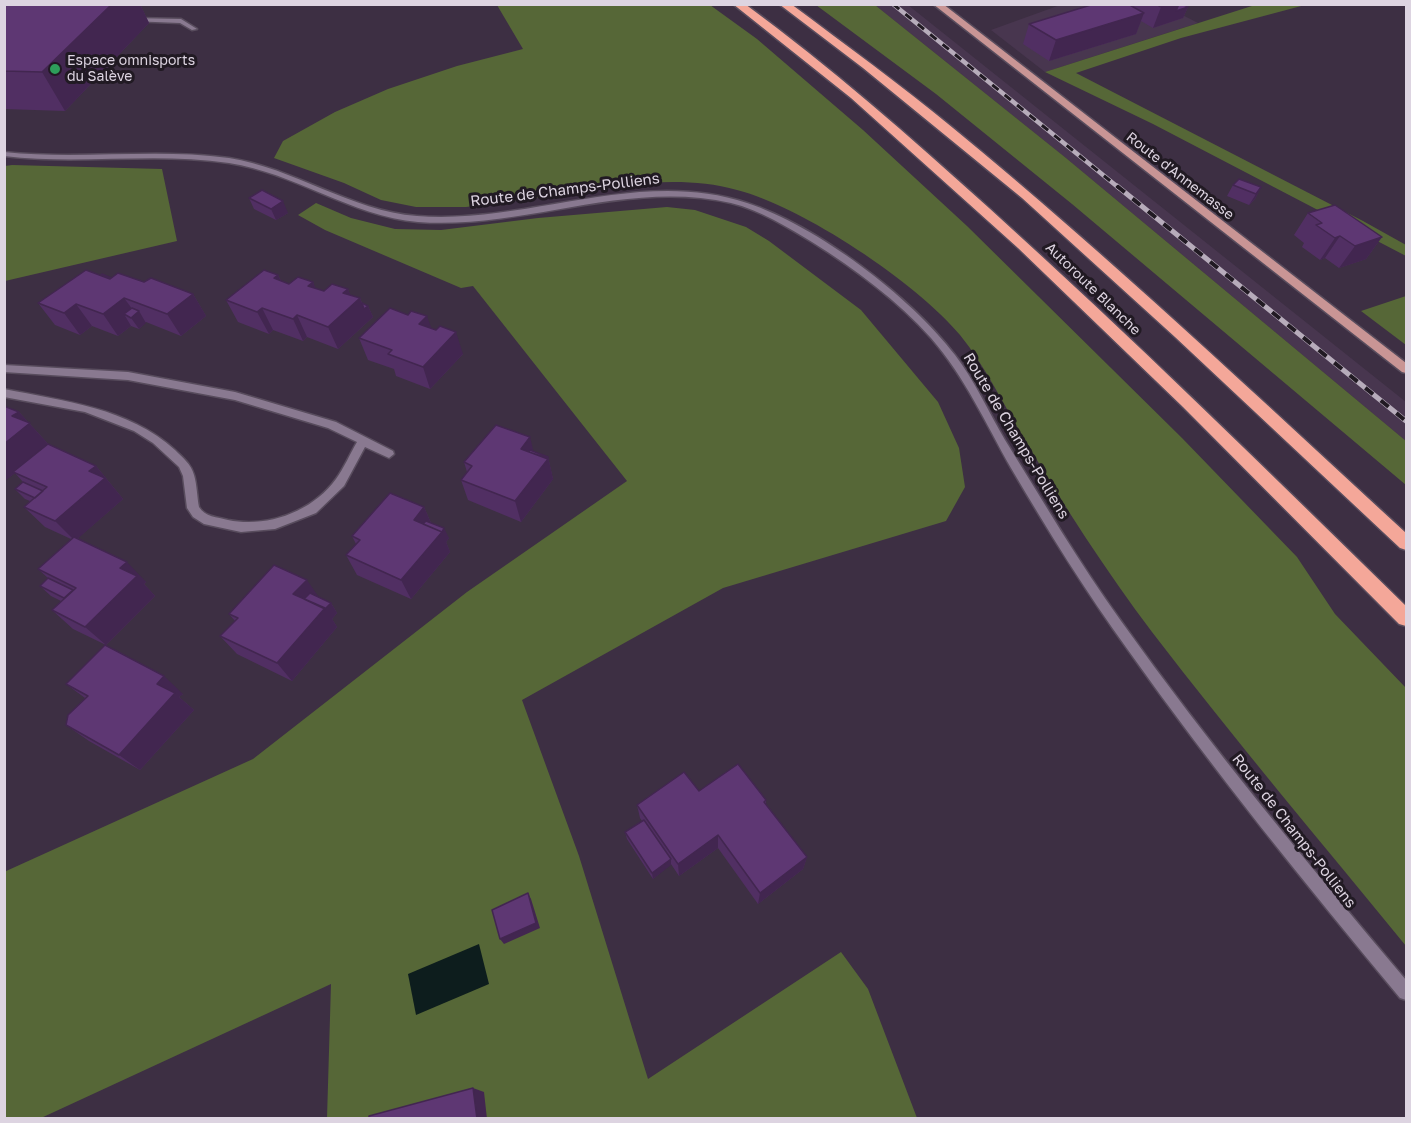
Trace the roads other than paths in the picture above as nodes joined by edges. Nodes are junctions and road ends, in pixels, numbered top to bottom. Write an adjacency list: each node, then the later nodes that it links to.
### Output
1 (738, 4): 13 (highway, Autoroute Blanche)
2 (784, 4): 12 (highway, Autoroute Blanche)
3 (937, 4): 8 (main road, Route d'Annemasse)
4 (123, 20): 5 (street)
5 (194, 29)
6 (4, 154): 14 (street, Route de Champs-Polliens)
7 (4, 368): 10 (street)
8 (1407, 369)
9 (4, 393): 10 (street)
10 (363, 441): 11 (street)
11 (388, 454)
12 (1407, 543)
13 (1407, 618)
14 (1407, 992)

